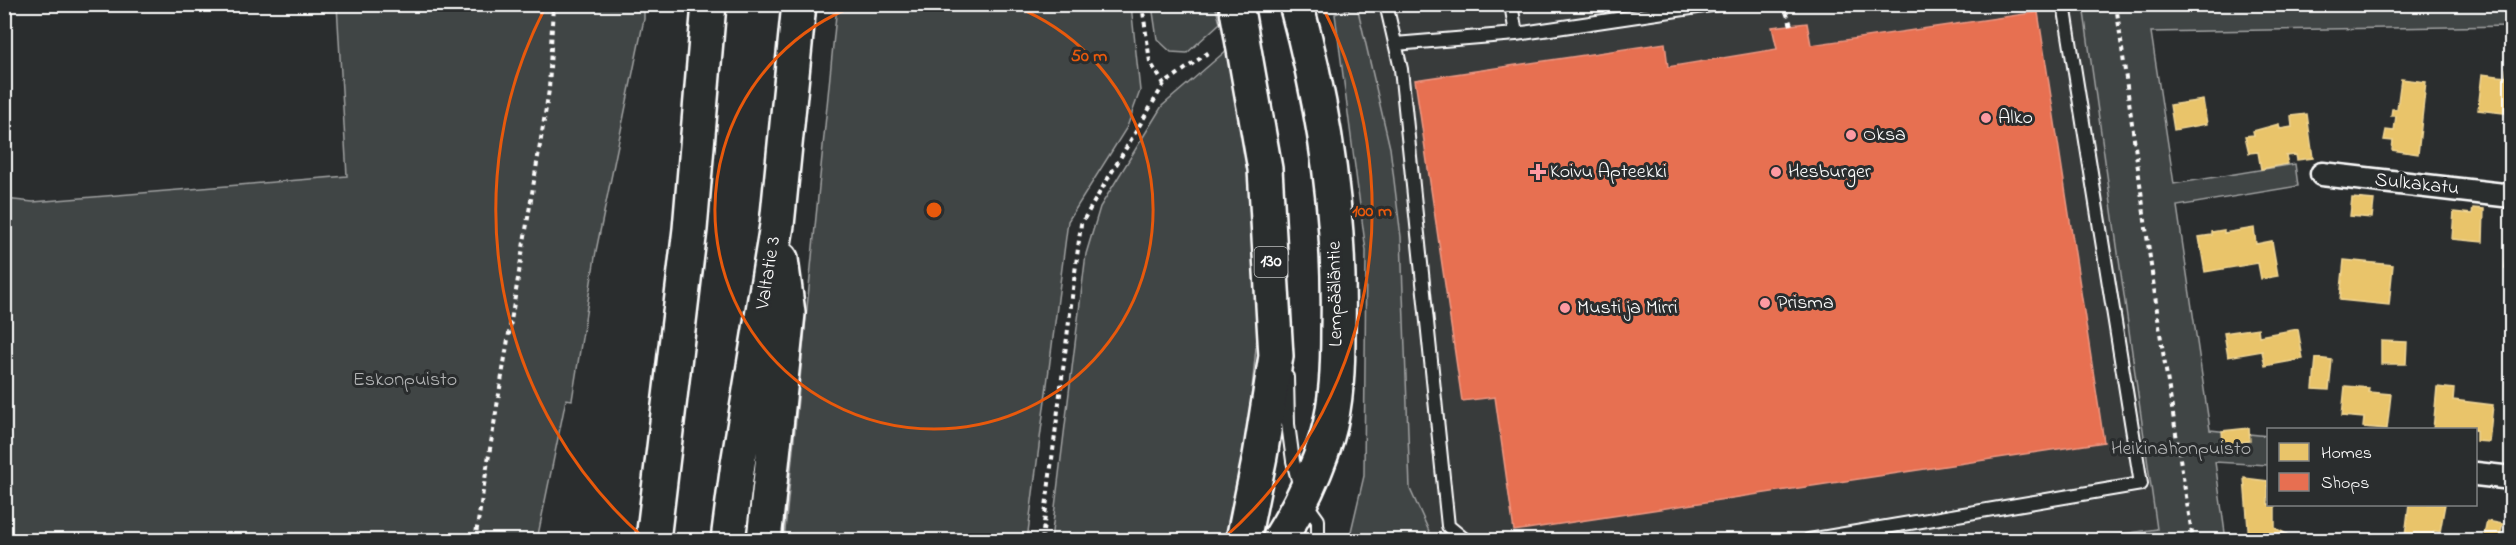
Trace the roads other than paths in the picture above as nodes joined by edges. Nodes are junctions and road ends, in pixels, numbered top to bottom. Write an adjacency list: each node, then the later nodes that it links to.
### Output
1 (709, 4): 17 (main road)
2 (800, 4): 13 (main road, Valtatie 3)
3 (1236, 4): 14 (main road, 130)
4 (1296, 4): 18 (main road, Lempääläntie)
5 (1386, 4): 10 (lane)
6 (1512, 4): 9 (lane)
7 (1718, 4): 9 (lane)
8 (2064, 4): 27 (lane)
9 (1516, 34): 10 (lane)
10 (1395, 44): 26 (lane)
11 (2322, 174): 12 (street, Sulkakatu)
12 (2511, 196)
13 (777, 225): 21 (main road, Valtatie 3); 22 (main road)
14 (1276, 356): 18 (lane); 23 (main road, 130)
15 (2477, 474): 16 (street)
16 (2511, 478)
17 (657, 495): 19 (main road); 20 (main road)
18 (1303, 499): 24 (main road, Lempääläntie); 25 (lane)
19 (640, 540)
20 (653, 540)
21 (728, 540)
22 (764, 540)
23 (1243, 540)
24 (1279, 540)
25 (1318, 540)
26 (1465, 540)
27 (1809, 540)

